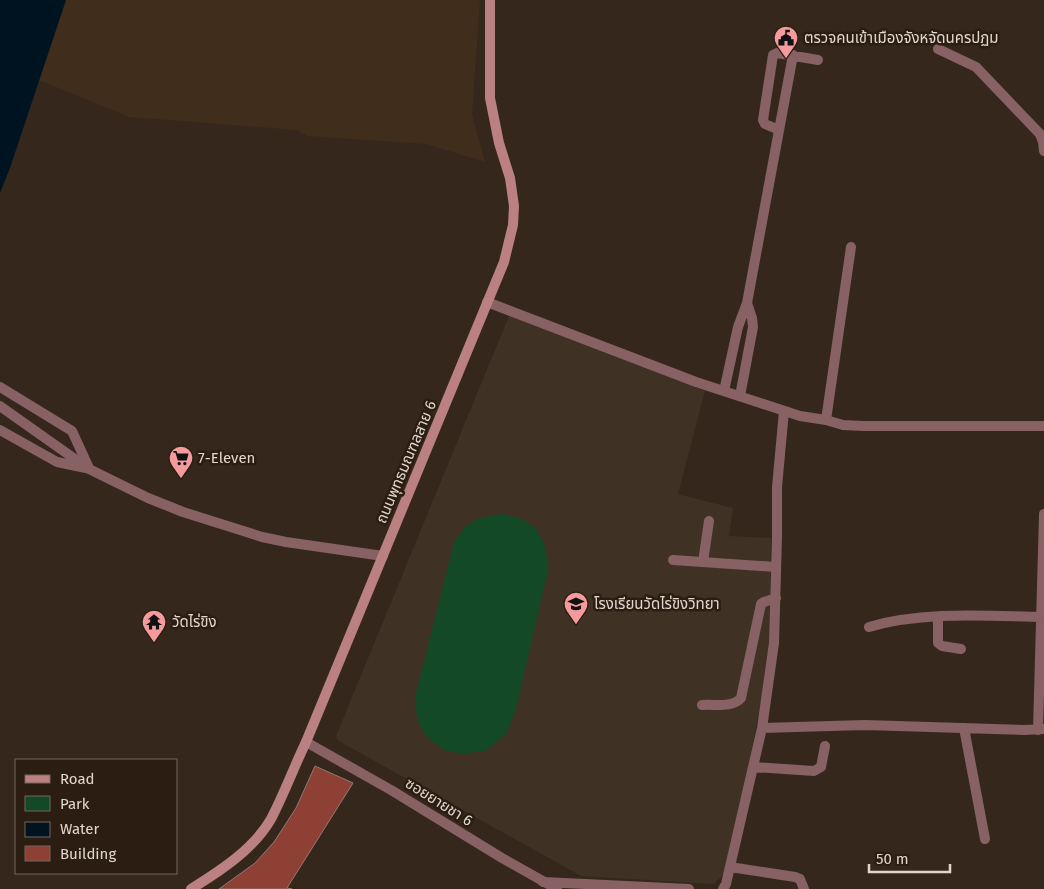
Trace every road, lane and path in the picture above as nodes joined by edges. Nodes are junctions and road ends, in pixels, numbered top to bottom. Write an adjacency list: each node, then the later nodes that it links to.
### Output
1 (490, 0): 8 (main road, ถนนพุทธมณฑลสาย 6)
2 (938, 49): 6 (street)
3 (793, 55): 4 (street); 5 (street); 5 (street)
4 (818, 60)
5 (779, 130): 9 (street)
6 (1044, 151)
7 (851, 247): 15 (street)
8 (487, 302): 11 (street); 21 (main road, ถนนพุทธมณฑลสาย 6)
9 (747, 302): 11 (street); 12 (street)
10 (0, 387): 18 (street)
11 (724, 392): 12 (street)
12 (740, 396): 14 (street)
13 (0, 406): 18 (street)
14 (784, 411): 15 (street); 24 (street)
15 (826, 420): 16 (street)
16 (1044, 426)
17 (0, 430): 18 (street)
18 (89, 469): 21 (street)
19 (1044, 514): 27 (street)
20 (709, 521): 23 (street)
21 (383, 556): 34 (main road, ถนนพุทธมณฑลสาย 6)
22 (673, 560): 23 (street)
23 (703, 562): 24 (street)
24 (776, 567): 25 (street)
25 (776, 598): 30 (street); 31 (street)
26 (938, 617): 27 (street); 28 (street); 29 (street)
27 (1042, 617): 33 (street)
28 (869, 627)
29 (961, 649)
30 (702, 705)
31 (762, 728): 32 (street); 36 (street)
32 (964, 728): 33 (street); 37 (street)
33 (1041, 730)
34 (306, 742): 39 (street, ซอยยายชา 6); 40 (main road, ถนนพุทธมณฑลสาย 6)
35 (825, 746): 36 (street)
36 (753, 767): 38 (street)
37 (985, 839)
38 (730, 867): 43 (street); 44 (street)
39 (543, 882): 41 (street, ซอยยายชา 6); 42 (street)
40 (191, 889)
41 (557, 889)
42 (689, 889)
43 (723, 889)
44 (804, 889)

